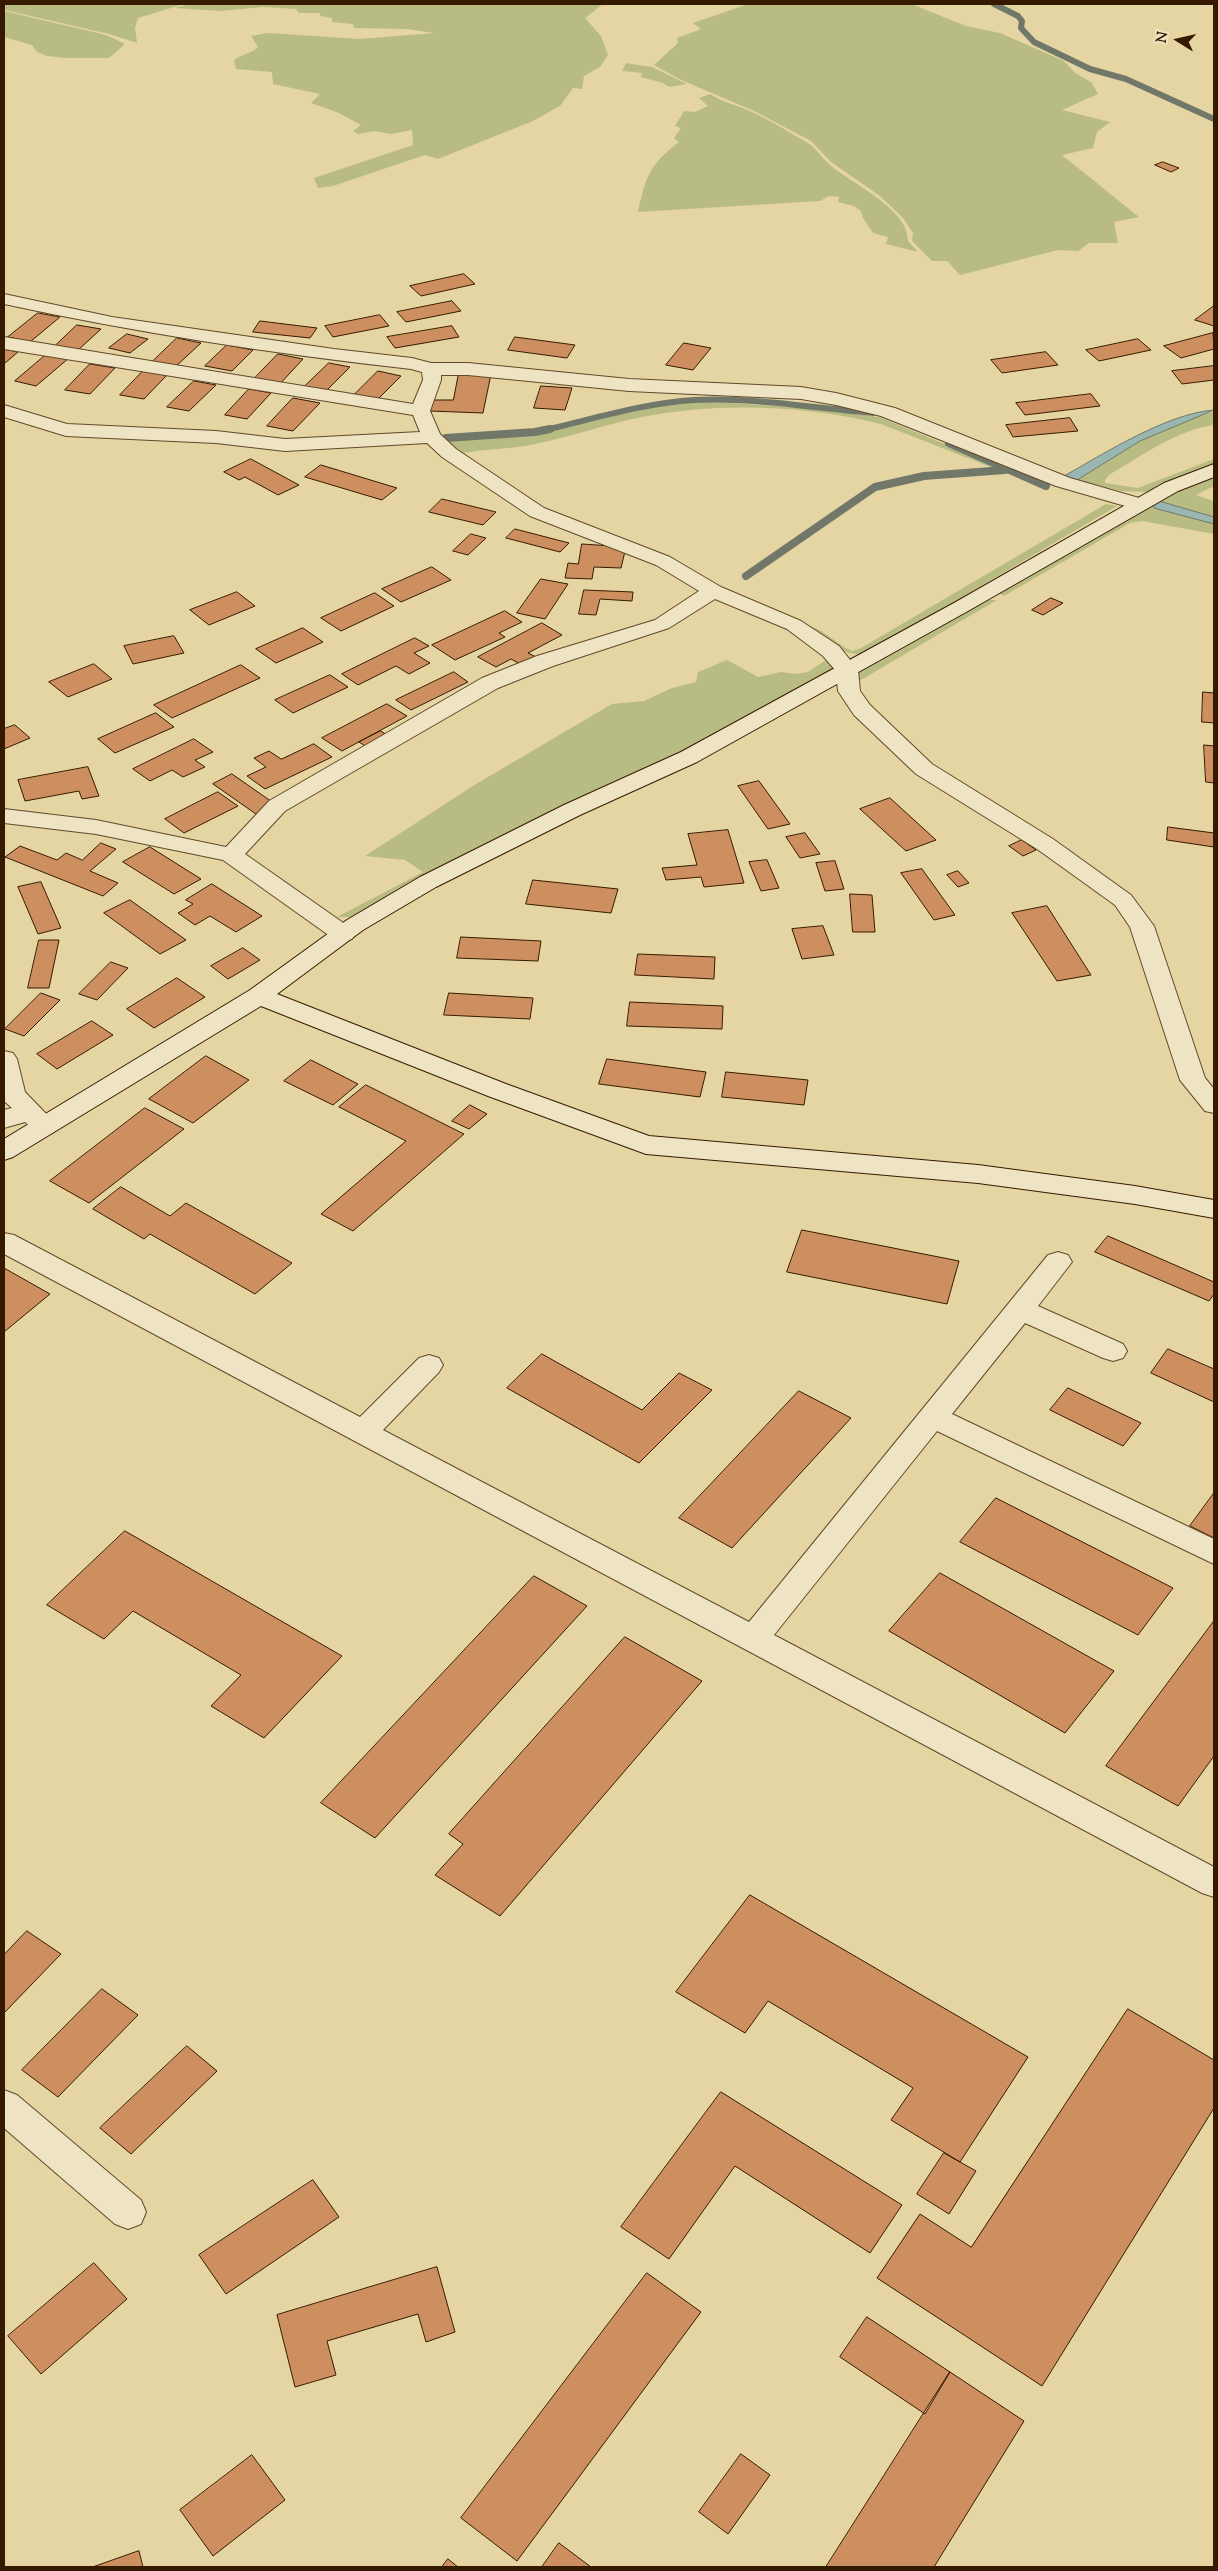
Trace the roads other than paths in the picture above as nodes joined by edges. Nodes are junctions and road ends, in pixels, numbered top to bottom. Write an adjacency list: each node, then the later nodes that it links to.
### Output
1 (4, 299): 3 (street)
2 (4, 343): 5 (street)
3 (431, 369): 5 (street); 8 (street)
4 (4, 411): 6 (street)
5 (420, 411): 6 (street)
6 (432, 437): 9 (street)
7 (1214, 470): 8 (street)
8 (1139, 504): 10 (street)
9 (714, 591): 10 (street); 12 (street)
10 (847, 670): 13 (street); 16 (street)
11 (4, 816): 12 (street)
12 (231, 855): 13 (street)
13 (344, 934): 14 (street)
14 (259, 996): 18 (street); 20 (street)
15 (4, 1059): 18 (street)
16 (1214, 1105)
17 (4, 1119): 18 (street)
18 (38, 1119): 19 (street)
19 (4, 1151)
20 (1214, 1209)
21 (4, 1242): 27 (street)
22 (1058, 1262): 23 (street)
23 (1020, 1309): 24 (street); 26 (street)
24 (1113, 1351)
25 (429, 1365): 27 (street)
26 (932, 1417): 28 (street); 29 (street)
27 (363, 1432): 29 (street)
28 (1214, 1552)
29 (753, 1639): 30 (street)
30 (1214, 1883)
31 (4, 2106): 32 (street)
32 (128, 2212)

